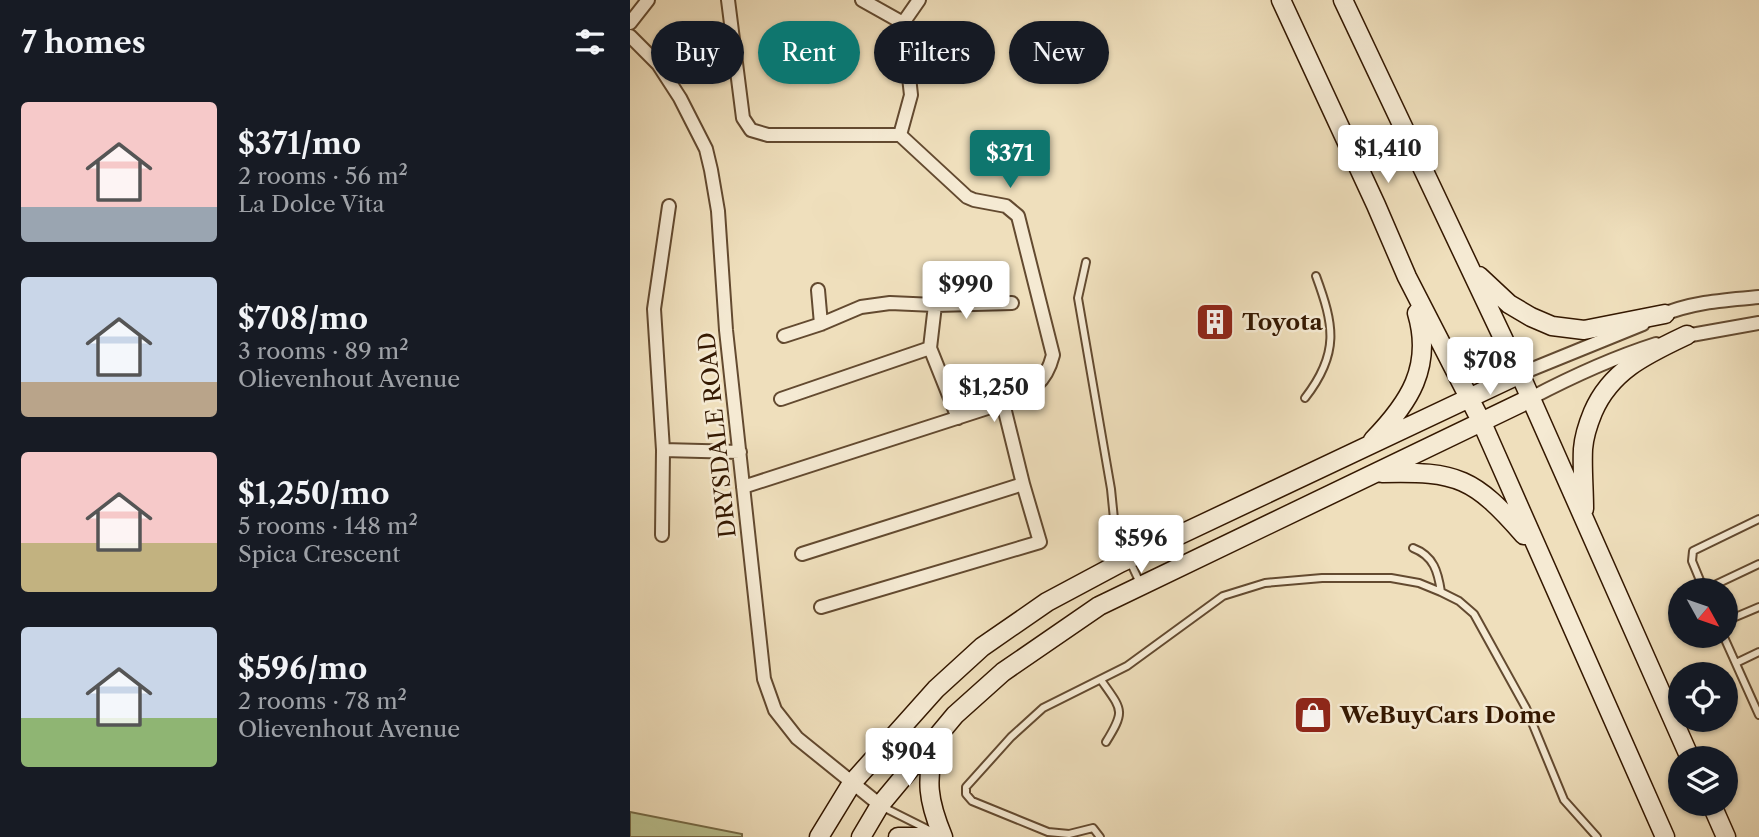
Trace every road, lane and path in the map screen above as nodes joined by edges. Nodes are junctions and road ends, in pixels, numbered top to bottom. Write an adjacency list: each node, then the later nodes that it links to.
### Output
1 (648, 0): 9 (street)
2 (728, 0): 12 (street)
3 (862, 0): 7 (street)
4 (919, 0): 8 (street)
5 (1281, 0): 17 (main road)
6 (1343, 0): 15 (main road)
7 (899, 21)
8 (904, 21)
9 (630, 23)
10 (630, 36): 38 (street, DRYSDALE ROAD)
11 (910, 84): 12 (street)
12 (900, 135): 33 (street)
13 (669, 206): 36 (street)
14 (1086, 262): 48 (lane)
15 (1471, 269): 22 (main road); 28 (main road)
16 (1316, 276): 29 (lane)
17 (1407, 277): 32 (main road); 37 (main road)
18 (818, 290): 24 (street)
19 (1759, 297): 22 (street)
20 (1012, 303): 21 (street)
21 (935, 305): 24 (street); 27 (street)
22 (1665, 314): 28 (street)
23 (1759, 323): 25 (street)
24 (821, 324): 26 (street)
25 (1687, 335): 30 (street); 42 (main road)
26 (784, 336)
27 (930, 348): 31 (street); 34 (street)
28 (1520, 374): 30 (main road); 32 (main road)
29 (1306, 398)
30 (1531, 398): 35 (main road); 42 (main road)
31 (782, 399)
32 (1471, 399): 35 (main road); 37 (main road)
33 (1003, 403): 34 (street); 40 (street)
34 (958, 418): 41 (street)
35 (1482, 423): 39 (main road); 46 (main road)
36 (663, 450): 38 (street); 44 (street)
37 (1363, 450): 48 (main road)
38 (740, 452): 41 (street, DRYSDALE ROAD)
39 (1374, 473): 46 (main road); 52 (main road)
40 (1023, 484): 47 (street); 54 (street)
41 (743, 486): 66 (street, DRYSDALE ROAD)
42 (1584, 514): 65 (main road)
43 (1759, 519): 50 (lane)
44 (662, 535)
45 (1413, 548): 53 (lane)
46 (1536, 548): 76 (main road)
47 (802, 554)
48 (1130, 559): 52 (lane); 66 (main road)
49 (1759, 564): 51 (lane)
50 (1699, 578)
51 (1729, 578)
52 (1141, 585): 63 (main road)
53 (1441, 592): 60 (lane); 75 (lane)
54 (821, 607)
55 (1759, 607): 56 (lane)
56 (1738, 616)
57 (1759, 652): 58 (lane)
58 (1737, 662)
59 (1738, 668): 61 (lane)
60 (1101, 680): 64 (lane); 74 (lane)
61 (1756, 700): 62 (lane)
62 (1759, 715)
63 (938, 735): 67 (main road); 73 (main road)
64 (1106, 742)
65 (1685, 746)
66 (852, 783): 67 (street, DRYSDALE ROAD); 69 (main road)
67 (880, 805): 70 (main road); 73 (lane)
68 (1717, 816): 77 (main road)
69 (819, 837)
70 (861, 837)
71 (898, 837): 72 (main road)
72 (930, 837)
73 (942, 837)
74 (1100, 837)
75 (1597, 837)
76 (1665, 837)
77 (1726, 837)

